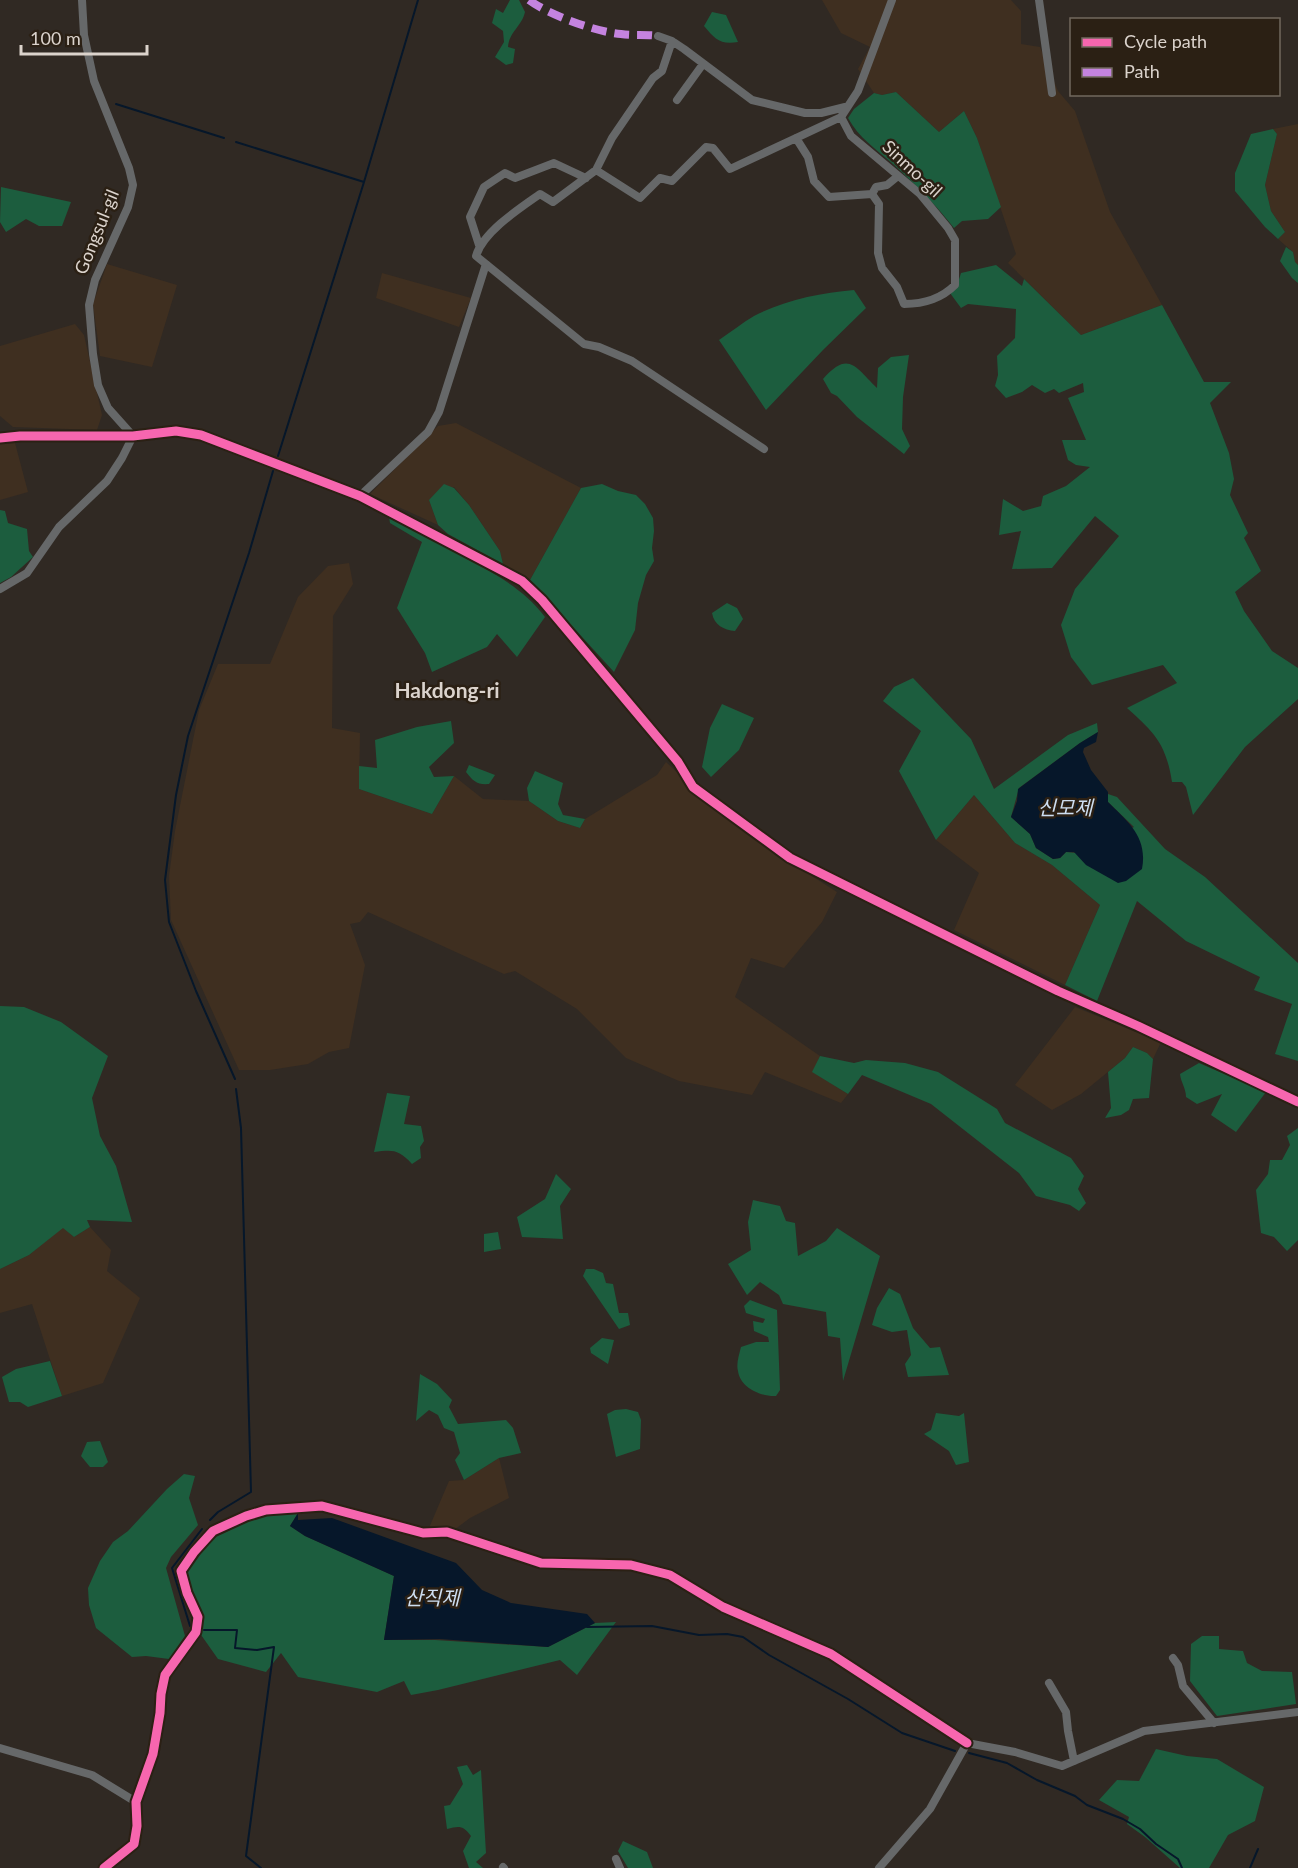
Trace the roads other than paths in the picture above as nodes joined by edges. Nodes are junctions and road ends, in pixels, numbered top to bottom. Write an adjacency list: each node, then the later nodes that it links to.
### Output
1 (82, 0): 18 (street, Gongsul-gil)
2 (892, 0): 9 (street)
3 (1039, 0): 7 (street)
4 (658, 36): 5 (street)
5 (672, 41): 6 (street); 12 (street)
6 (703, 64): 8 (street); 9 (street)
7 (1052, 93)
8 (677, 100)
9 (845, 107): 10 (street)
10 (841, 117): 11 (street); 13 (street, Sinmo-gil)
11 (796, 138): 12 (street); 15 (street)
12 (596, 170): 14 (street)
13 (898, 176): 15 (street); 15 (street, Sinmo-gil)
14 (586, 178): 16 (street); 16 (street)
15 (872, 194)
16 (479, 245): 17 (street)
17 (486, 264): 20 (street); 21 (street)
18 (133, 436): 19 (street); 21 (street); 22 (street)
19 (0, 438)
20 (764, 449)
21 (360, 496): 23 (street)
22 (0, 589)
23 (1298, 1102)
24 (1173, 1658): 27 (street)
25 (1049, 1683): 30 (street)
26 (1298, 1712): 27 (street)
27 (1214, 1723): 30 (street)
28 (967, 1743): 30 (street); 31 (street); 35 (street)
29 (0, 1748): 31 (street)
30 (1074, 1761)
31 (136, 1802): 33 (street)
32 (616, 1859): 34 (street)
33 (104, 1868)
34 (620, 1868)
35 (879, 1868)

